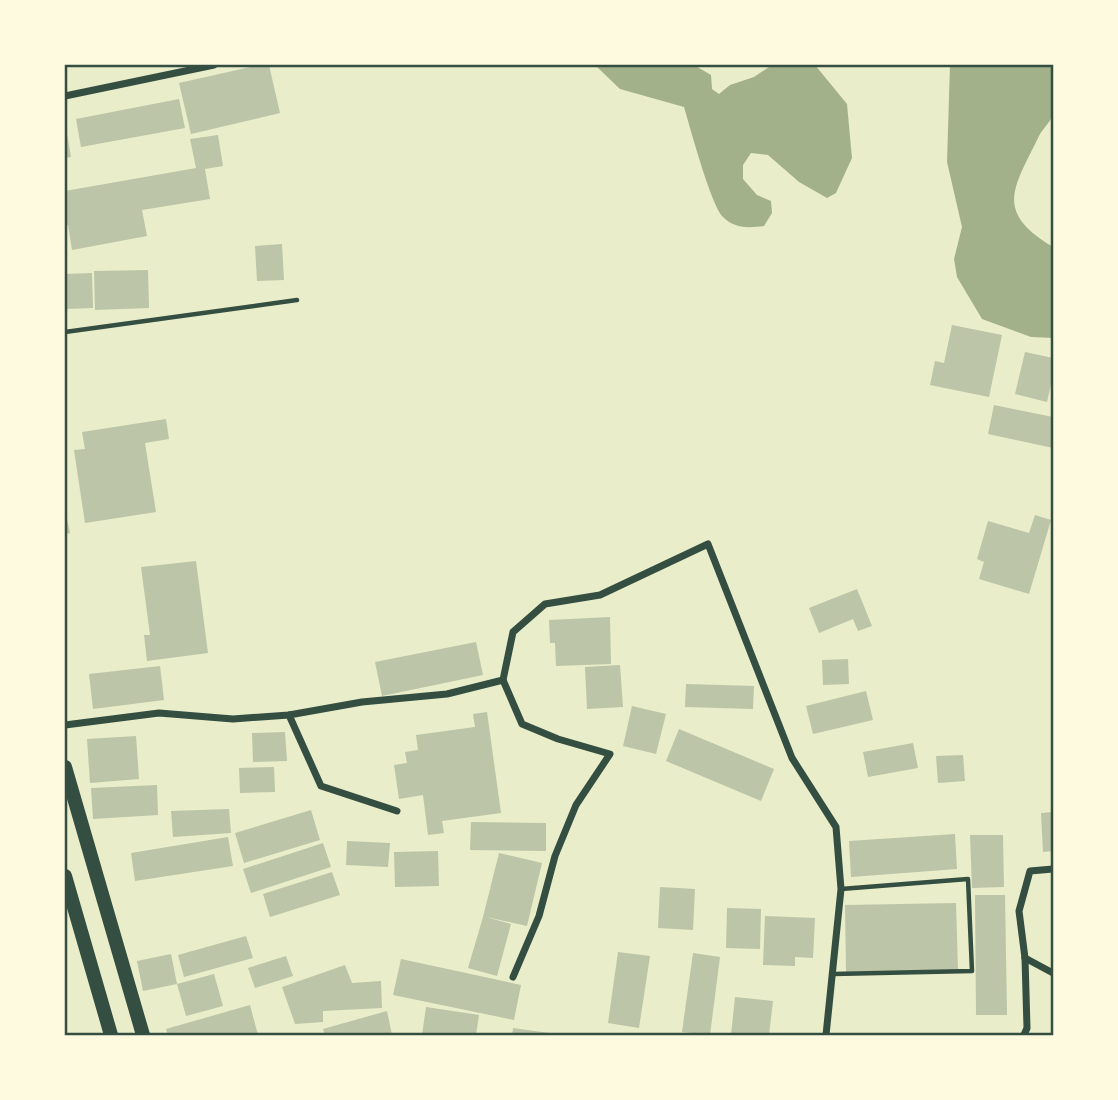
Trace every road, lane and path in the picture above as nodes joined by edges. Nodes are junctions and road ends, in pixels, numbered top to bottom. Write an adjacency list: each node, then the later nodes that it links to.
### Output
1 (214, 65): 2 (street)
2 (65, 96)
3 (297, 300): 4 (lane)
4 (65, 332)
5 (503, 680): 6 (street); 12 (street); 16 (street)
6 (289, 715): 7 (street); 9 (street)
7 (65, 725)
8 (65, 767): 18 (main road)
9 (397, 811)
10 (1053, 869): 13 (street)
11 (65, 876): 17 (main road)
12 (841, 889): 15 (street); 15 (lane)
13 (1025, 958): 14 (street); 20 (street)
14 (1053, 973)
15 (833, 974): 19 (street)
16 (513, 977)
17 (111, 1035)
18 (143, 1035)
19 (825, 1035)
20 (1024, 1035)

